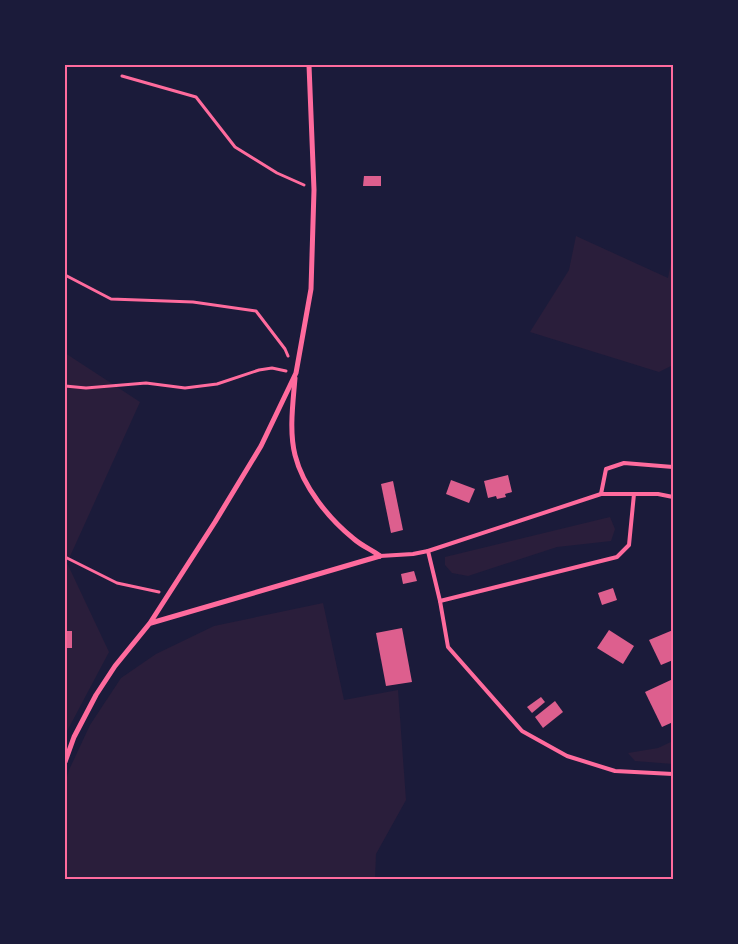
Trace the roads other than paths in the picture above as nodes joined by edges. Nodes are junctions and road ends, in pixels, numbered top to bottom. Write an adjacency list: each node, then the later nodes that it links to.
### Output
1 (309, 65): 2 (street)
2 (296, 373): 8 (street); 10 (street)
3 (673, 467): 4 (lane)
4 (601, 494): 5 (lane); 7 (lane)
5 (634, 494): 6 (lane); 9 (lane)
6 (673, 497)
7 (428, 551): 8 (lane); 9 (lane)
8 (380, 556): 10 (street)
9 (440, 601): 12 (lane)
10 (150, 623): 11 (street)
11 (65, 762)
12 (673, 774)

